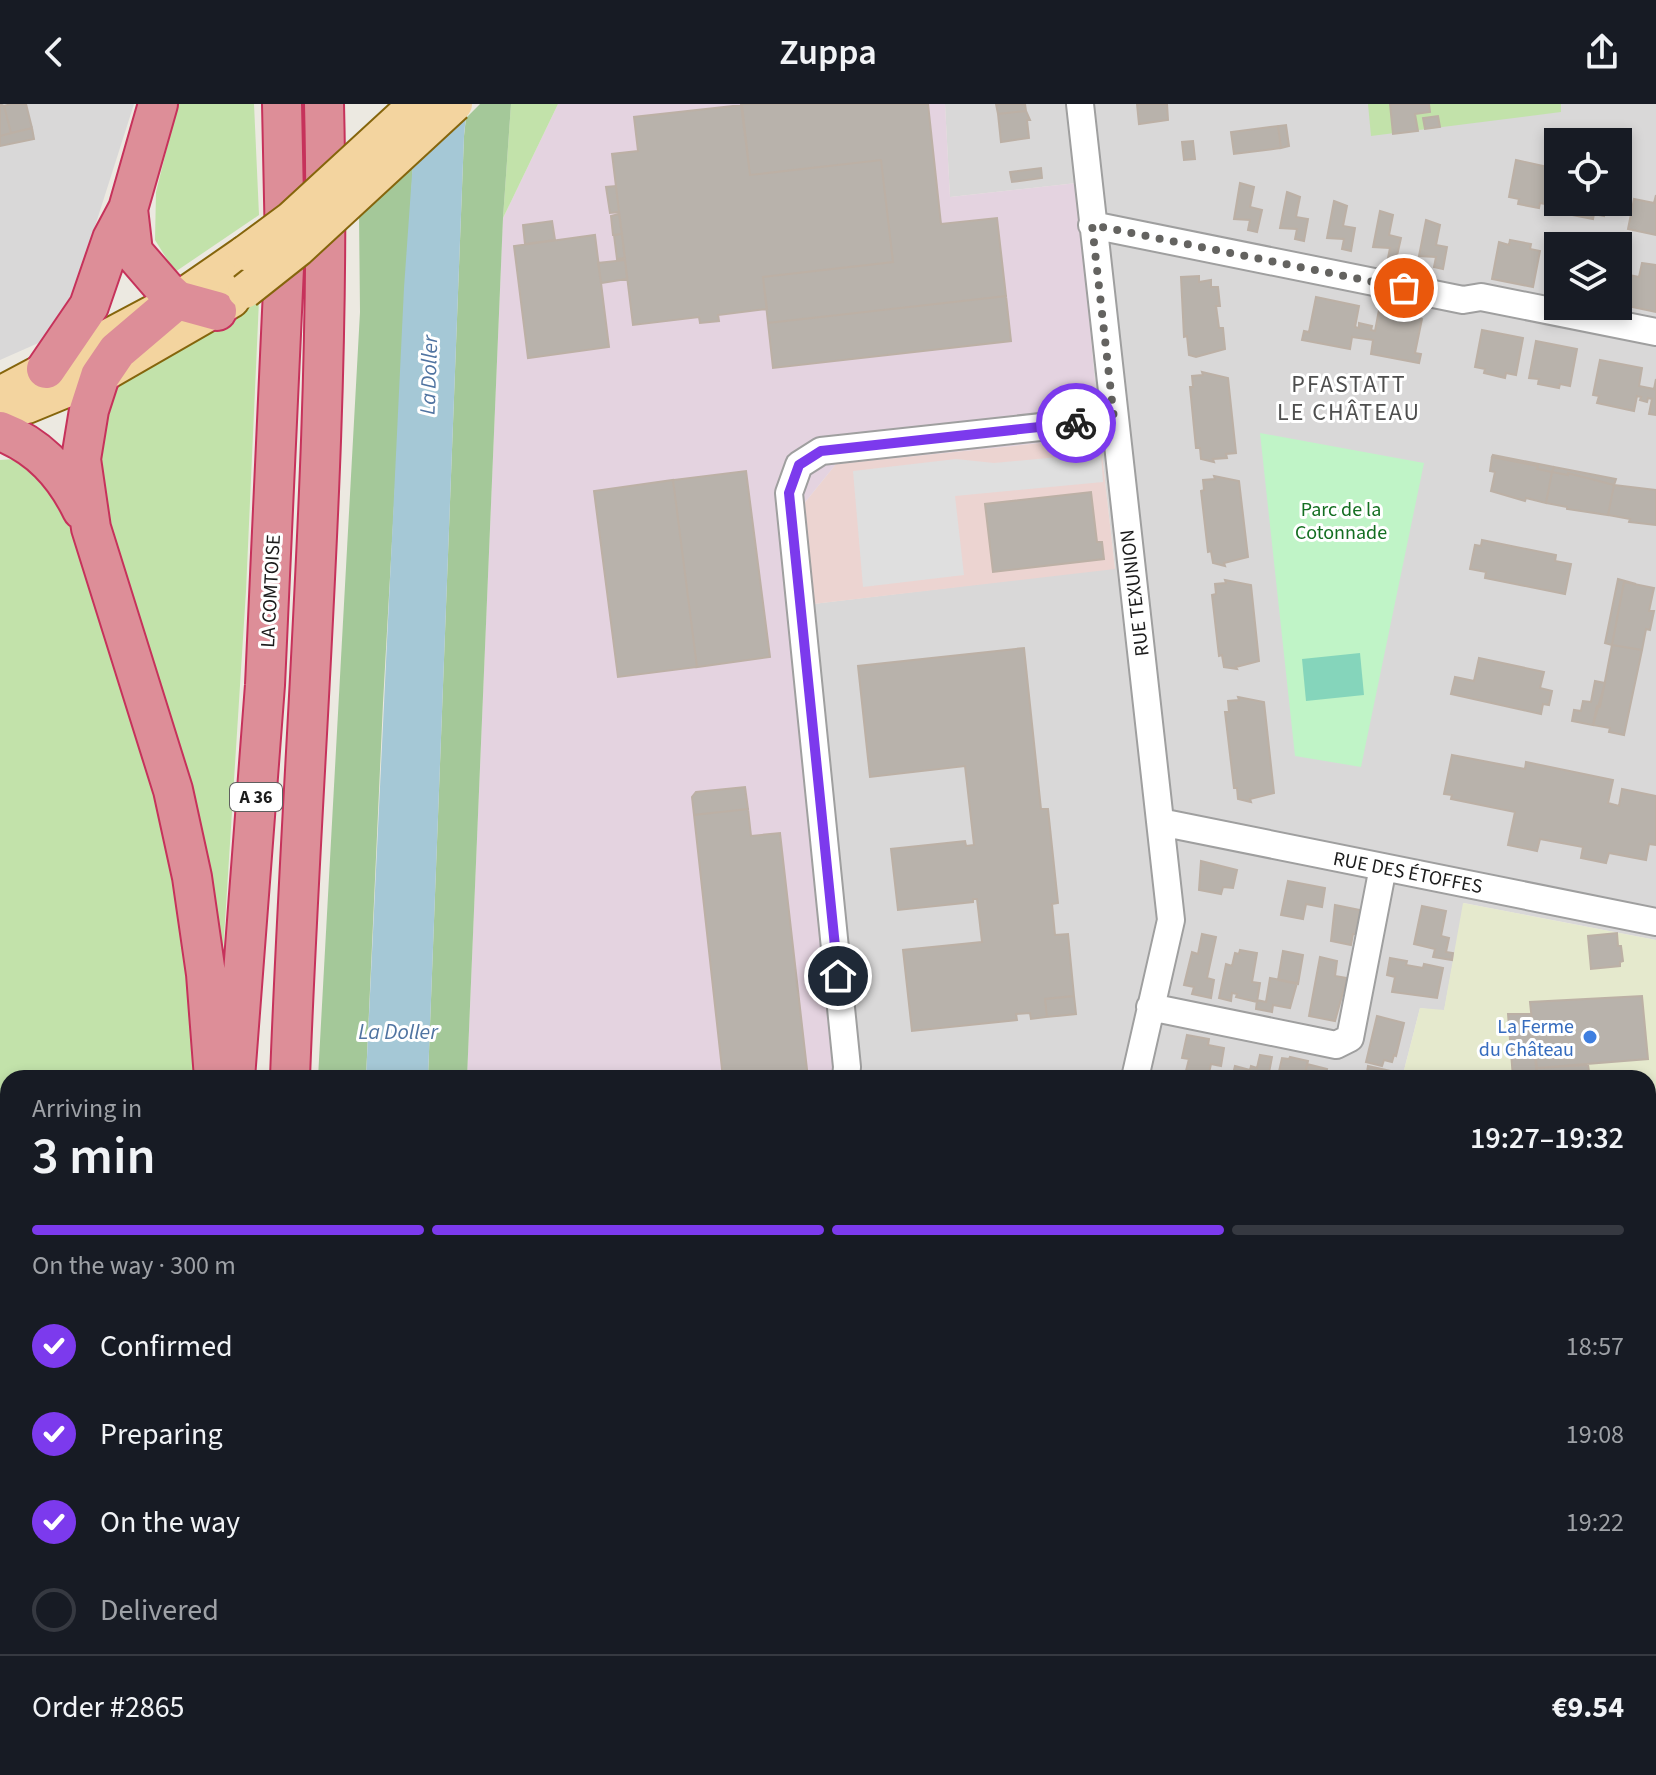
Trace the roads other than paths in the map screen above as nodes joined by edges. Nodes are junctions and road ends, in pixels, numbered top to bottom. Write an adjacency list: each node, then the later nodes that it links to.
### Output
1 (158, 104): 7 (highway)
2 (282, 104): 26 (highway, LA COMTOISE / A 36)
3 (324, 104): 27 (highway, A 36)
4 (416, 104): 9 (main road, bridge)
5 (455, 104): 11 (main road, bridge)
6 (1080, 104): 8 (street, RUE TEXUNION)
7 (128, 209): 9 (highway); 14 (highway)
8 (1092, 225): 10 (street); 18 (street, RUE TEXUNION)
9 (177, 300): 11 (highway); 14 (main road); 15 (highway)
10 (1463, 300): 12 (street); 13 (street)
11 (231, 301): 15 (main road)
12 (1656, 332)
13 (1656, 347)
14 (46, 369): 16 (main road)
15 (100, 376): 17 (main road); 20 (highway)
16 (0, 394)
17 (0, 412)
18 (1114, 419): 21 (street, RUE TEXUNION); 28 (street)
19 (0, 431): 20 (highway)
20 (91, 528): 25 (highway)
21 (1160, 822): 22 (street, RUE DES ÉTOFFES); 24 (street, RUE TEXUNION)
22 (1383, 867): 23 (street, RUE DES ÉTOFFES); 24 (street)
23 (1656, 922)
24 (1150, 1007): 29 (street, RUE TEXUNION)
25 (213, 1070)
26 (236, 1070)
27 (290, 1070)
28 (847, 1070)
29 (1137, 1070)

